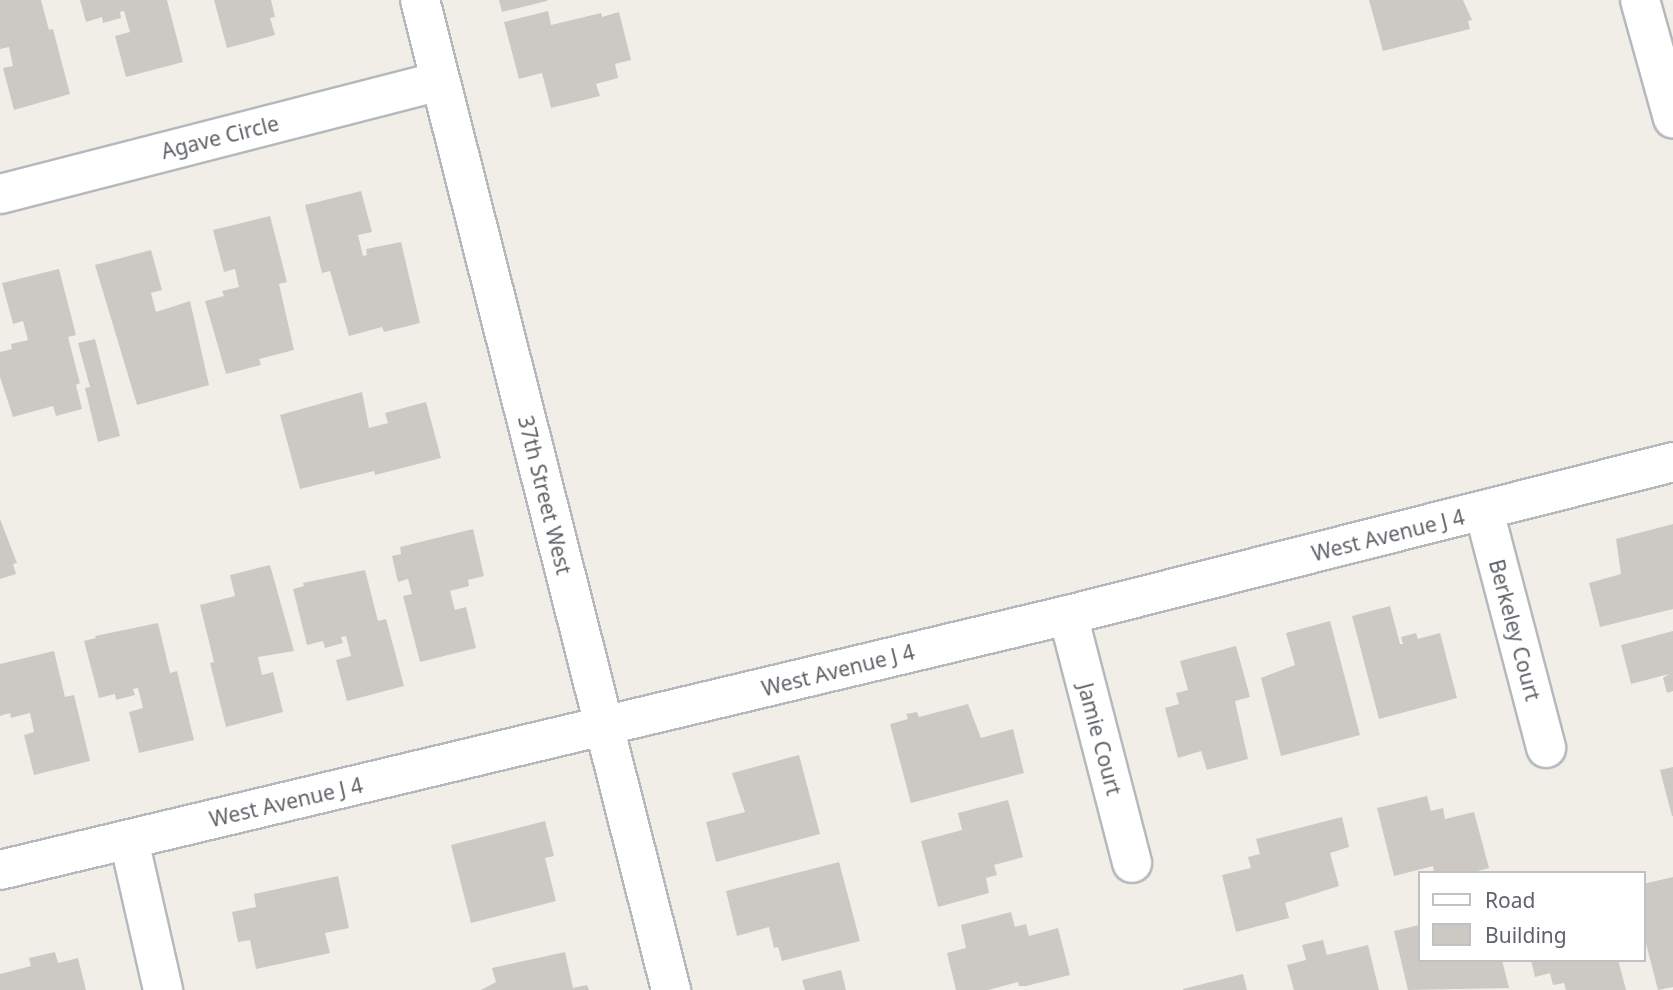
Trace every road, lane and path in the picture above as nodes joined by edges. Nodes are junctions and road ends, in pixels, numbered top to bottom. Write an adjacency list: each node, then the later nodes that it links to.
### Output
1 (420, 0): 3 (street, 37th Street West)
2 (1640, 0): 4 (street)
3 (440, 80): 5 (street, Agave Circle); 9 (street, 37th Street West)
4 (1673, 118)
5 (0, 194)
6 (1673, 462): 7 (street, West Avenue J 4)
7 (1484, 511): 8 (street, West Avenue J 4); 10 (street, Berkeley Court)
8 (1068, 615): 9 (street, West Avenue J 4); 12 (street, Jamie Court)
9 (603, 727): 11 (street, West Avenue J 4); 15 (street, 37th Street West)
10 (1546, 748)
11 (129, 840): 13 (street, West Avenue J 4); 14 (street)
12 (1132, 863)
13 (0, 870)
14 (163, 990)
15 (671, 990)

